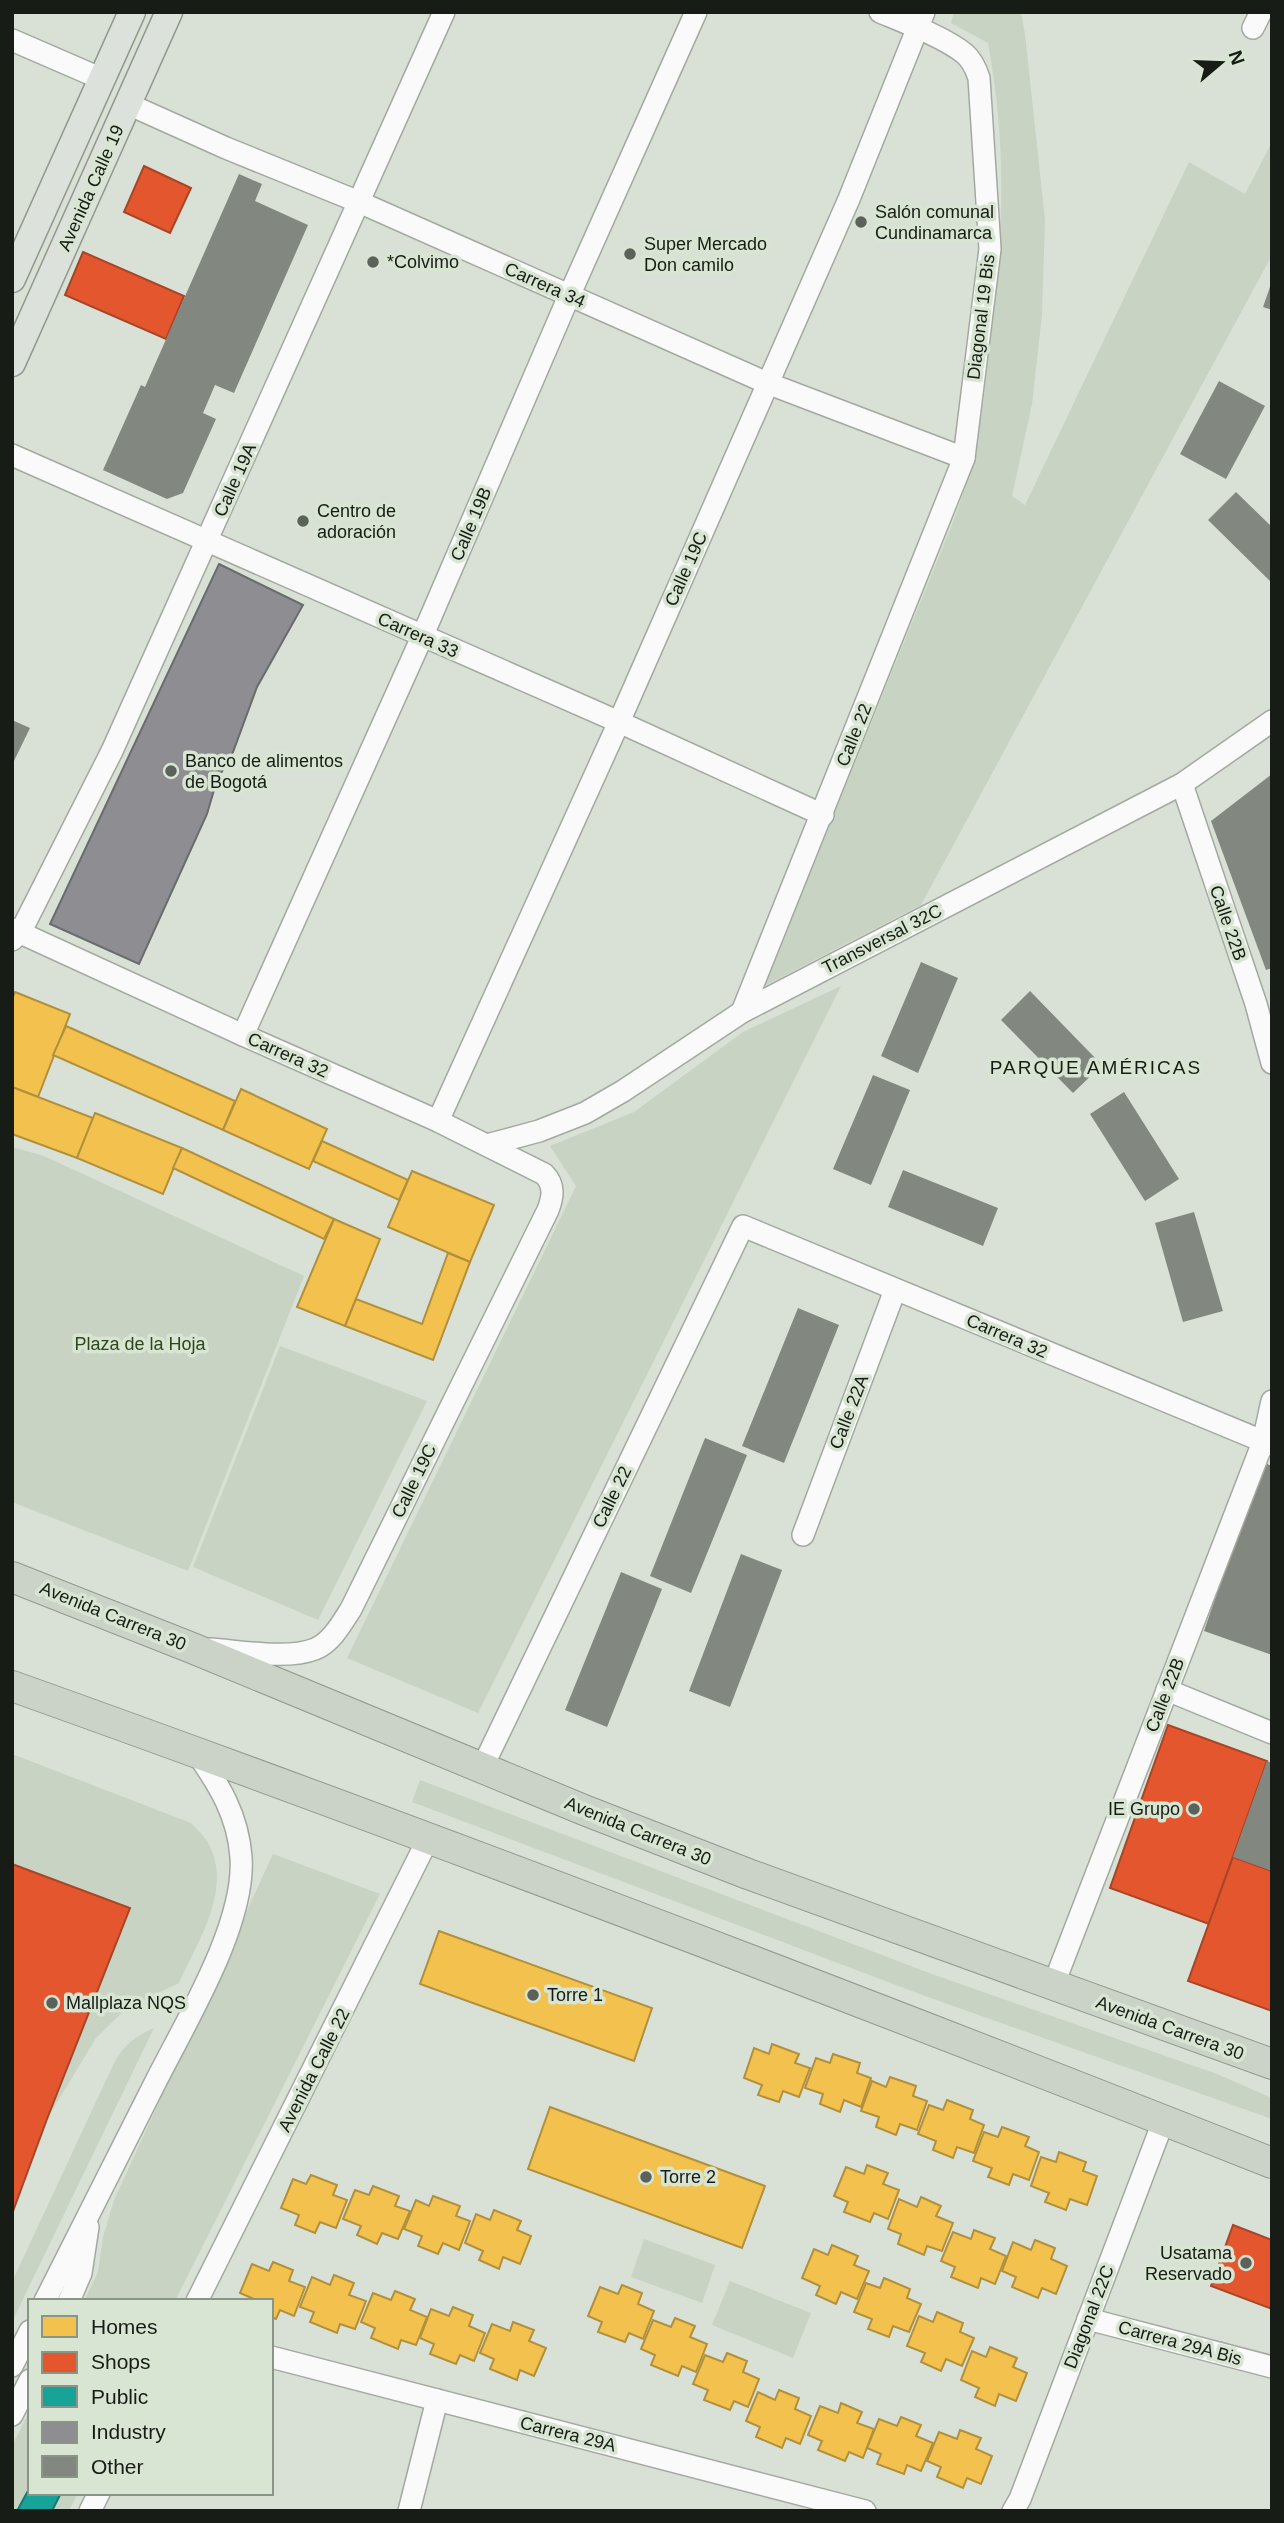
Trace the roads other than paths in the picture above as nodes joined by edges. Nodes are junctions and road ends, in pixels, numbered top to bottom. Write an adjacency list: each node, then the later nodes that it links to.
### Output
1 (132, 12): 8 (main road, Avenida Calle 19)
2 (169, 12): 9 (main road, Avenida Calle 19)
3 (444, 12): 10 (street, Calle 19A)
4 (696, 12): 12 (street, Calle 19B)
5 (880, 12): 6 (street)
6 (921, 20): 14 (street, Calle 19C); 16 (street, Diagonal 19 Bis)
7 (12, 40): 8 (street)
8 (102, 79): 11 (main road, Avenida Calle 19)
9 (128, 104): 10 (street, Carrera 34); 13 (main road, Avenida Calle 19)
10 (359, 202): 12 (street, Carrera 34); 17 (street, Calle 19A)
11 (12, 279)
12 (569, 296): 14 (street, Carrera 34); 18 (street, Calle 19B)
13 (12, 363)
14 (767, 383): 16 (street, Carrera 34); 20 (street, Calle 19C)
15 (12, 455): 17 (street, Carrera 33)
16 (964, 458): 22 (street, Calle 22)
17 (207, 541): 18 (street, Carrera 33); 23 (street, Calle 19A)
18 (422, 637): 20 (street, Carrera 33); 26 (street, Calle 19B)
19 (1272, 720): 21 (street, Transversal 32C)
20 (619, 722): 22 (street, Carrera 33); 28 (street, Calle 19C)
21 (1182, 784): 24 (street, Calle 22B); 25 (street, Transversal 32C)
22 (823, 815): 25 (street, Calle 22)
23 (15, 934): 26 (street, Carrera 32)
24 (1264, 1001): 27 (street, Calle 22B)
25 (742, 1012): 29 (street, Transversal 32C)
26 (243, 1035): 28 (street, Carrera 32)
27 (1272, 1063)
28 (439, 1121): 29 (street, Carrera 32)
29 (487, 1145): 30 (street, Carrera 32)
30 (553, 1192): 37 (street, Calle 19C)
31 (743, 1226): 32 (street, Carrera 32); 42 (street, Calle 22)
32 (895, 1290): 34 (street, Carrera 32); 35 (street, Calle 22A)
33 (1272, 1401): 34 (street, Calle 22B)
34 (1267, 1443): 39 (street, Calle 22B)
35 (803, 1535)
36 (12, 1577): 37 (highway, Avenida Carrera 30)
37 (192, 1648): 42 (highway, Avenida Carrera 30)
38 (12, 1686): 41 (highway)
39 (1167, 1690): 40 (street); 44 (street, Calle 22B)
40 (1272, 1732)
41 (196, 1752): 43 (highway); 48 (street)
42 (482, 1768): 44 (highway, Avenida Carrera 30)
43 (428, 1839): 46 (highway); 51 (street, Avenida Calle 22)
44 (1053, 1986): 45 (highway, Avenida Carrera 30)
45 (1272, 2064)
46 (1163, 2122): 47 (highway); 52 (street, Diagonal 22C)
47 (1272, 2163)
48 (90, 2211): 49 (street); 50 (street)
49 (46, 2299)
50 (70, 2299)
51 (198, 2299)
52 (1088, 2319): 56 (street, Carrera 29A Bis); 64 (street, Diagonal 22C)
53 (28, 2335): 55 (street)
54 (273, 2358): 58 (street, Carrera 29A)
55 (12, 2366)
56 (1272, 2367)
57 (28, 2384): 59 (street)
58 (438, 2400): 62 (street); 63 (street, Carrera 29A)
59 (12, 2415)
60 (98, 2495): 61 (street)
61 (90, 2511)
62 (409, 2511)
63 (864, 2511)
64 (1013, 2511)

